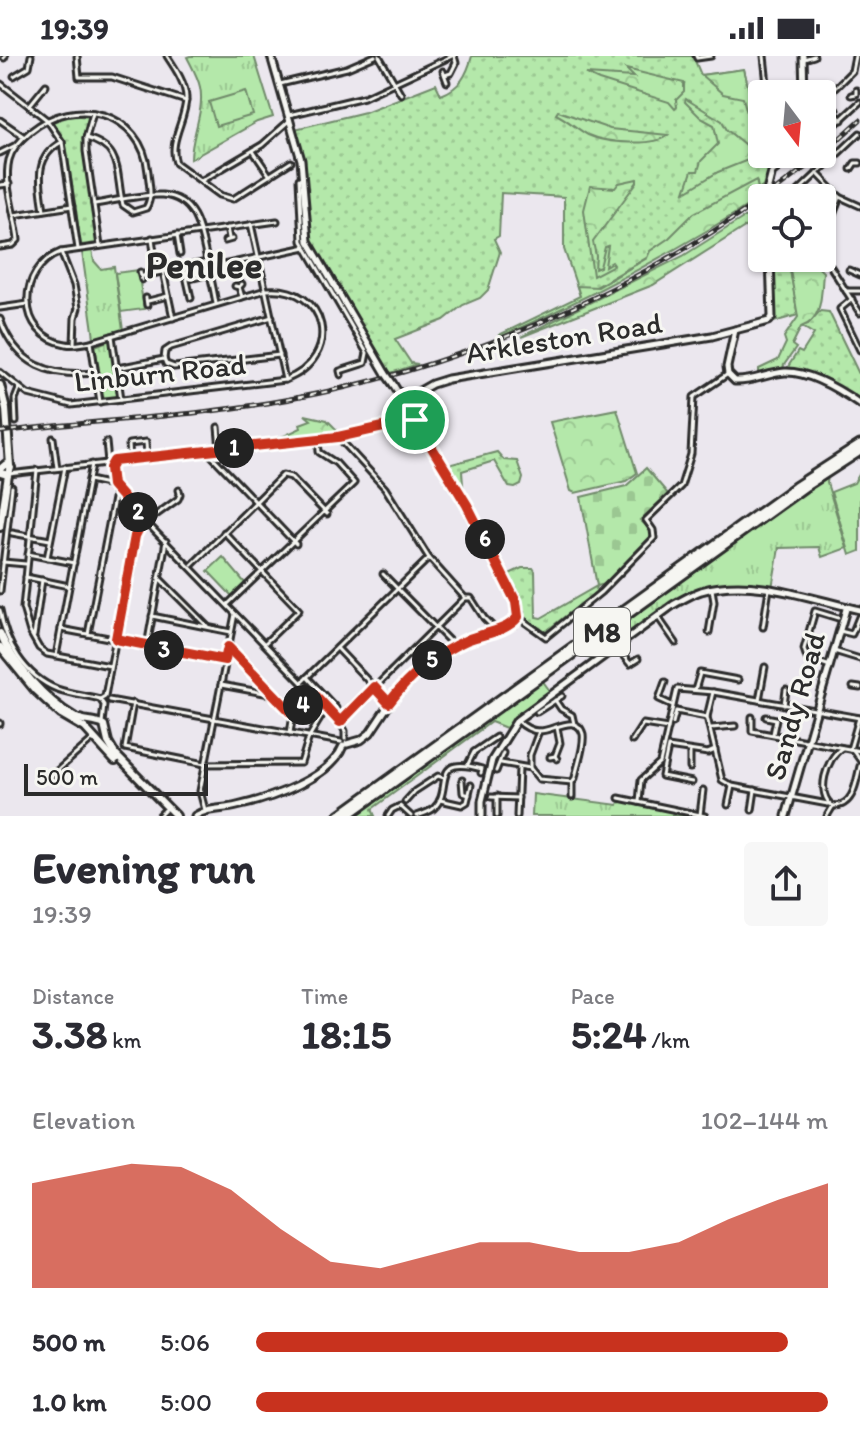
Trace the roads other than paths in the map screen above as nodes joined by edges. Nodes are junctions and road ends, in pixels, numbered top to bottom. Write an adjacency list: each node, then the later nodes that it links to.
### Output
1 (31, 56): 14 (street)
2 (77, 56): 26 (street)
3 (167, 56): 26 (street)
4 (271, 56): 19 (street)
5 (377, 56): 19 (street); 20 (street)
6 (453, 56): 17 (street); 20 (street)
7 (711, 56): 11 (street)
8 (764, 56): 15 (street)
9 (814, 56): 12 (street)
10 (855, 56): 13 (street)
11 (696, 57)
12 (804, 57): 16 (street)
13 (858, 64): 22 (street)
14 (14, 77)
15 (767, 80)
16 (804, 80)
17 (447, 82)
18 (1, 84): 27 (street)
19 (279, 84): 30 (street)
20 (395, 84): 24 (street); 30 (street)
21 (46, 85): 27 (street)
22 (836, 87)
23 (854, 93): 25 (street)
24 (401, 94)
25 (860, 100): 33 (street)
26 (186, 101): 47 (street)
27 (29, 106): 32 (street)
28 (93, 113): 32 (street); 37 (street); 51 (street)
29 (836, 115): 33 (street)
30 (289, 118): 40 (street); 67 (street)
31 (0, 120): 36 (street)
32 (47, 120): 36 (street); 38 (street)
33 (842, 120): 34 (street)
34 (836, 125)
35 (860, 133): 45 (street)
36 (24, 137): 39 (street)
37 (86, 138): 53 (street); 54 (street)
38 (62, 142): 55 (street); 57 (street)
39 (16, 145): 41 (street); 48 (street)
40 (253, 151): 46 (street); 47 (street)
41 (0, 153)
42 (291, 162): 46 (street)
43 (860, 163): 44 (street)
44 (851, 169)
45 (817, 173): 49 (street); 52 (street)
46 (270, 176): 47 (street)
47 (201, 181)
48 (9, 184): 50 (street); 58 (street)
49 (805, 184)
50 (0, 185)
51 (151, 196): 53 (street); 53 (street); 62 (street)
52 (840, 197): 56 (street); 86 (street)
53 (122, 200): 54 (street)
54 (94, 204): 66 (street)
55 (72, 206): 57 (street); 69 (street)
56 (860, 206)
57 (44, 210): 58 (street)
58 (14, 215): 68 (street)
59 (277, 221): 60 (street)
60 (251, 224): 61 (street); 72 (street)
61 (227, 228): 62 (street); 65 (street)
62 (201, 231): 63 (street); 74 (street)
63 (177, 235): 64 (street); 71 (street)
64 (152, 238): 66 (street); 73 (street)
65 (229, 239)
66 (100, 246): 69 (street)
67 (308, 246): 72 (street); 111 (street); 117 (street, bridge)
68 (0, 247)
69 (78, 249): 70 (street)
70 (61, 252): 93 (street); 103 (street)
71 (180, 254)
72 (259, 257): 76 (street); 85 (street)
73 (155, 260)
74 (207, 262): 75 (street); 76 (street)
75 (184, 267): 78 (street); 83 (street)
76 (209, 268): 80 (street)
77 (849, 270): 81 (street)
78 (163, 271): 82 (street); 88 (street)
79 (770, 272): 100 (street, Arkleston Road)
80 (210, 274): 83 (street); 94 (street)
81 (860, 275)
82 (142, 276)
83 (188, 279): 90 (street)
84 (239, 286): 89 (street)
85 (266, 290): 89 (street); 97 (street); 112 (street)
86 (846, 291): 87 (street); 91 (street)
87 (860, 291)
88 (168, 296): 92 (street); 98 (street)
89 (242, 297): 94 (street)
90 (191, 298)
91 (852, 299): 96 (street); 104 (street)
92 (147, 301)
93 (28, 304): 95 (street); 103 (street)
94 (216, 304): 98 (street)
95 (0, 308)
96 (860, 313)
97 (272, 317): 105 (street); 106 (street)
98 (173, 318): 101 (street)
99 (0, 319): 109 (street)
100 (735, 330): 110 (street); 117 (street, Arkleston Road)
101 (112, 336): 102 (street); 107 (street)
102 (91, 342): 103 (street); 109 (street)
103 (74, 345)
104 (860, 350)
105 (280, 355): 106 (street); 112 (street)
106 (164, 359): 107 (street)
107 (117, 368): 116 (street)
108 (0, 372): 114 (street, Linburn Road)
109 (96, 373): 118 (street)
110 (728, 374): 119 (street); 179 (street)
111 (341, 375)
112 (285, 380): 116 (street, Linburn Road)
113 (0, 385): 136 (main road)
114 (19, 389): 118 (street, Linburn Road); 121 (street)
115 (0, 395): 136 (main road)
116 (121, 400): 118 (street, Linburn Road)
117 (404, 400): 120 (street)
118 (100, 402)
119 (860, 404)
120 (415, 420): 123 (street); 179 (street)
121 (16, 422)
122 (218, 427): 128 (street)
123 (338, 437): 125 (street); 156 (street)
124 (53, 438): 135 (street)
125 (318, 439): 128 (street); 144 (street)
126 (106, 442): 133 (street)
127 (860, 448): 304 (highway, M8); 305 (highway, M8)
128 (220, 450): 129 (street)
129 (207, 451): 130 (street); 143 (street)
130 (147, 458): 131 (street); 131 (street)
131 (130, 460): 133 (street)
132 (92, 464): 133 (street); 134 (street); 138 (street)
133 (107, 464): 140 (street)
134 (65, 467): 135 (street); 151 (street)
135 (57, 468): 137 (street)
136 (4, 469): 137 (street); 142 (main road); 147 (main road)
137 (37, 470): 150 (street)
138 (89, 480): 140 (street); 158 (street)
139 (12, 487): 157 (street)
140 (114, 487): 145 (street); 190 (street)
141 (179, 490): 146 (street)
142 (0, 497)
143 (255, 503): 144 (street); 148 (street); 153 (street)
144 (326, 513): 153 (street)
145 (143, 522): 146 (street); 192 (street)
146 (149, 523): 152 (street)
147 (0, 527)
148 (224, 532): 160 (street); 161 (street)
149 (12, 533): 150 (street)
150 (30, 536): 151 (street); 154 (street)
151 (50, 540): 155 (street)
152 (166, 541): 160 (street); 164 (street)
153 (294, 543): 161 (street)
154 (28, 554): 155 (street); 159 (street)
155 (47, 558): 158 (street)
156 (429, 558): 167 (street); 171 (street)
157 (3, 562): 159 (street); 170 (street)
158 (74, 563): 166 (street)
159 (26, 564): 163 (street)
160 (191, 566): 172 (street)
161 (262, 571): 172 (street); 193 (street)
162 (383, 574): 167 (street)
163 (25, 577): 165 (street); 191 (street)
164 (159, 578): 177 (street); 181 (street)
165 (42, 580): 166 (street); 191 (street)
166 (69, 586): 184 (street)
167 (398, 588): 182 (street); 200 (street)
168 (712, 589): 169 (street); 178 (street); 188 (street)
169 (769, 589): 173 (street); 183 (street)
170 (0, 591)
171 (465, 598): 182 (street); 185 (street)
172 (228, 604): 175 (street)
173 (846, 609): 176 (street); 186 (street, Sandy Road)
174 (0, 610): 224 (street)
175 (235, 612): 187 (street); 193 (street)
176 (859, 613): 186 (street)
177 (151, 616): 181 (street); 195 (street)
178 (658, 616): 194 (street); 199 (street)
179 (518, 617): 185 (street)
180 (838, 618): 207 (street)
181 (207, 626): 187 (street)
182 (435, 627): 196 (street); 214 (street)
183 (763, 627)
184 (61, 629): 190 (street); 202 (street)
185 (497, 631): 196 (street)
186 (840, 631): 201 (street, Sandy Road)
187 (231, 632): 198 (street)
188 (709, 632)
189 (0, 633): 245 (main road)
190 (88, 634): 192 (street)
191 (34, 638): 202 (street)
192 (116, 639): 195 (street); 206 (street)
193 (265, 643): 211 (street)
194 (676, 643)
195 (147, 646): 205 (street)
196 (454, 646): 229 (street)
197 (0, 647): 256 (main road)
198 (228, 647): 205 (street); 221 (street)
199 (616, 647): 203 (street); 243 (street)
200 (337, 648): 209 (street); 214 (street)
201 (834, 651): 204 (street); 207 (street, Sandy Road)
202 (56, 656): 206 (street)
203 (638, 659)
204 (860, 659)
205 (225, 660): 213 (street)
206 (110, 666): 222 (street)
207 (830, 666): 235 (street, Sandy Road)
208 (765, 667): 227 (street)
209 (307, 677): 211 (street); 234 (street)
210 (738, 680): 217 (street)
211 (302, 681): 220 (street)
212 (665, 682): 231 (street)
213 (221, 685): 221 (street); 241 (street)
214 (374, 687): 229 (street); 244 (street)
215 (853, 687): 216 (street)
216 (860, 688)
217 (695, 690): 219 (street); 231 (street)
218 (786, 690): 232 (street)
219 (713, 692): 227 (street); 238 (street)
220 (314, 694): 233 (street); 237 (street)
221 (275, 695): 237 (street)
222 (105, 696): 224 (street); 225 (street)
223 (562, 696): 226 (street)
224 (100, 699): 230 (street)
225 (109, 700): 228 (street); 230 (street)
226 (555, 700): 236 (street); 247 (street)
227 (759, 700): 232 (street)
228 (133, 703): 241 (street); 271 (street)
229 (389, 703): 261 (street)
230 (104, 705): 245 (street)
231 (672, 705): 250 (street)
232 (784, 705): 235 (street)
233 (326, 708): 244 (street); 257 (street)
234 (336, 708)
235 (817, 711): 242 (street); 260 (street, Sandy Road)
236 (537, 712)
237 (293, 714): 254 (street)
238 (707, 717): 246 (street); 251 (street)
239 (752, 717): 255 (street)
240 (766, 717): 255 (street)
241 (214, 718): 254 (street); 271 (street)
242 (859, 718): 263 (street)
243 (517, 720): 252 (street); 310 (street)
244 (340, 722): 261 (street)
245 (98, 723): 253 (main road); 256 (main road)
246 (673, 723)
247 (574, 724): 249 (street); 281 (street)
248 (735, 726): 251 (street)
249 (557, 727): 252 (street); 268 (street)
250 (668, 728): 259 (street); 297 (street)
251 (711, 728): 264 (street)
252 (539, 731): 274 (street)
253 (106, 732): 256 (main road); 302 (main road)
254 (290, 733): 257 (street)
255 (773, 734): 260 (street)
256 (93, 737): 278 (street); 302 (main road)
257 (309, 737): 261 (street); 271 (street)
258 (496, 737): 272 (street)
259 (632, 741)
260 (807, 741): 262 (street); 292 (street, Sandy Road)
261 (344, 743): 300 (street)
262 (844, 748): 263 (street); 299 (street)
263 (851, 749): 266 (street); 270 (street)
264 (715, 750): 265 (street); 285 (street)
265 (690, 751): 275 (street); 282 (street)
266 (860, 751)
267 (503, 753): 269 (street)
268 (554, 757)
269 (501, 763): 273 (street); 276 (street)
270 (860, 763): 283 (street)
271 (205, 764): 300 (street)
272 (468, 764): 277 (street); 279 (street)
273 (519, 768): 274 (street); 293 (street)
274 (530, 768): 281 (street)
275 (690, 768)
276 (496, 771)
277 (481, 773)
278 (50, 777)
279 (444, 778): 295 (street); 296 (street)
280 (462, 780): 288 (street)
281 (572, 782): 291 (street)
282 (692, 782)
283 (858, 782): 299 (street)
284 (471, 785): 288 (street)
285 (732, 786): 287 (street); 298 (street)
286 (703, 790): 313 (street)
287 (755, 790): 292 (street); 301 (street)
288 (469, 795): 295 (street)
289 (497, 796): 290 (street); 293 (street); 311 (street)
290 (491, 797)
291 (572, 797)
292 (791, 797): 299 (street); 314 (street, Sandy Road)
293 (518, 798): 312 (street)
294 (619, 798): 297 (street)
295 (440, 800): 308 (street)
296 (405, 802)
297 (639, 802): 313 (street)
298 (728, 805)
299 (831, 805): 315 (street)
300 (205, 810): 303 (street)
301 (752, 810)
302 (168, 815)
303 (196, 816)
304 (336, 816)
305 (348, 816)
306 (388, 816): 307 (street)
307 (411, 816)
308 (417, 816)
309 (474, 816): 310 (street)
310 (482, 816)
311 (497, 816)
312 (517, 816)
313 (703, 816)
314 (786, 816)
315 (827, 816)

